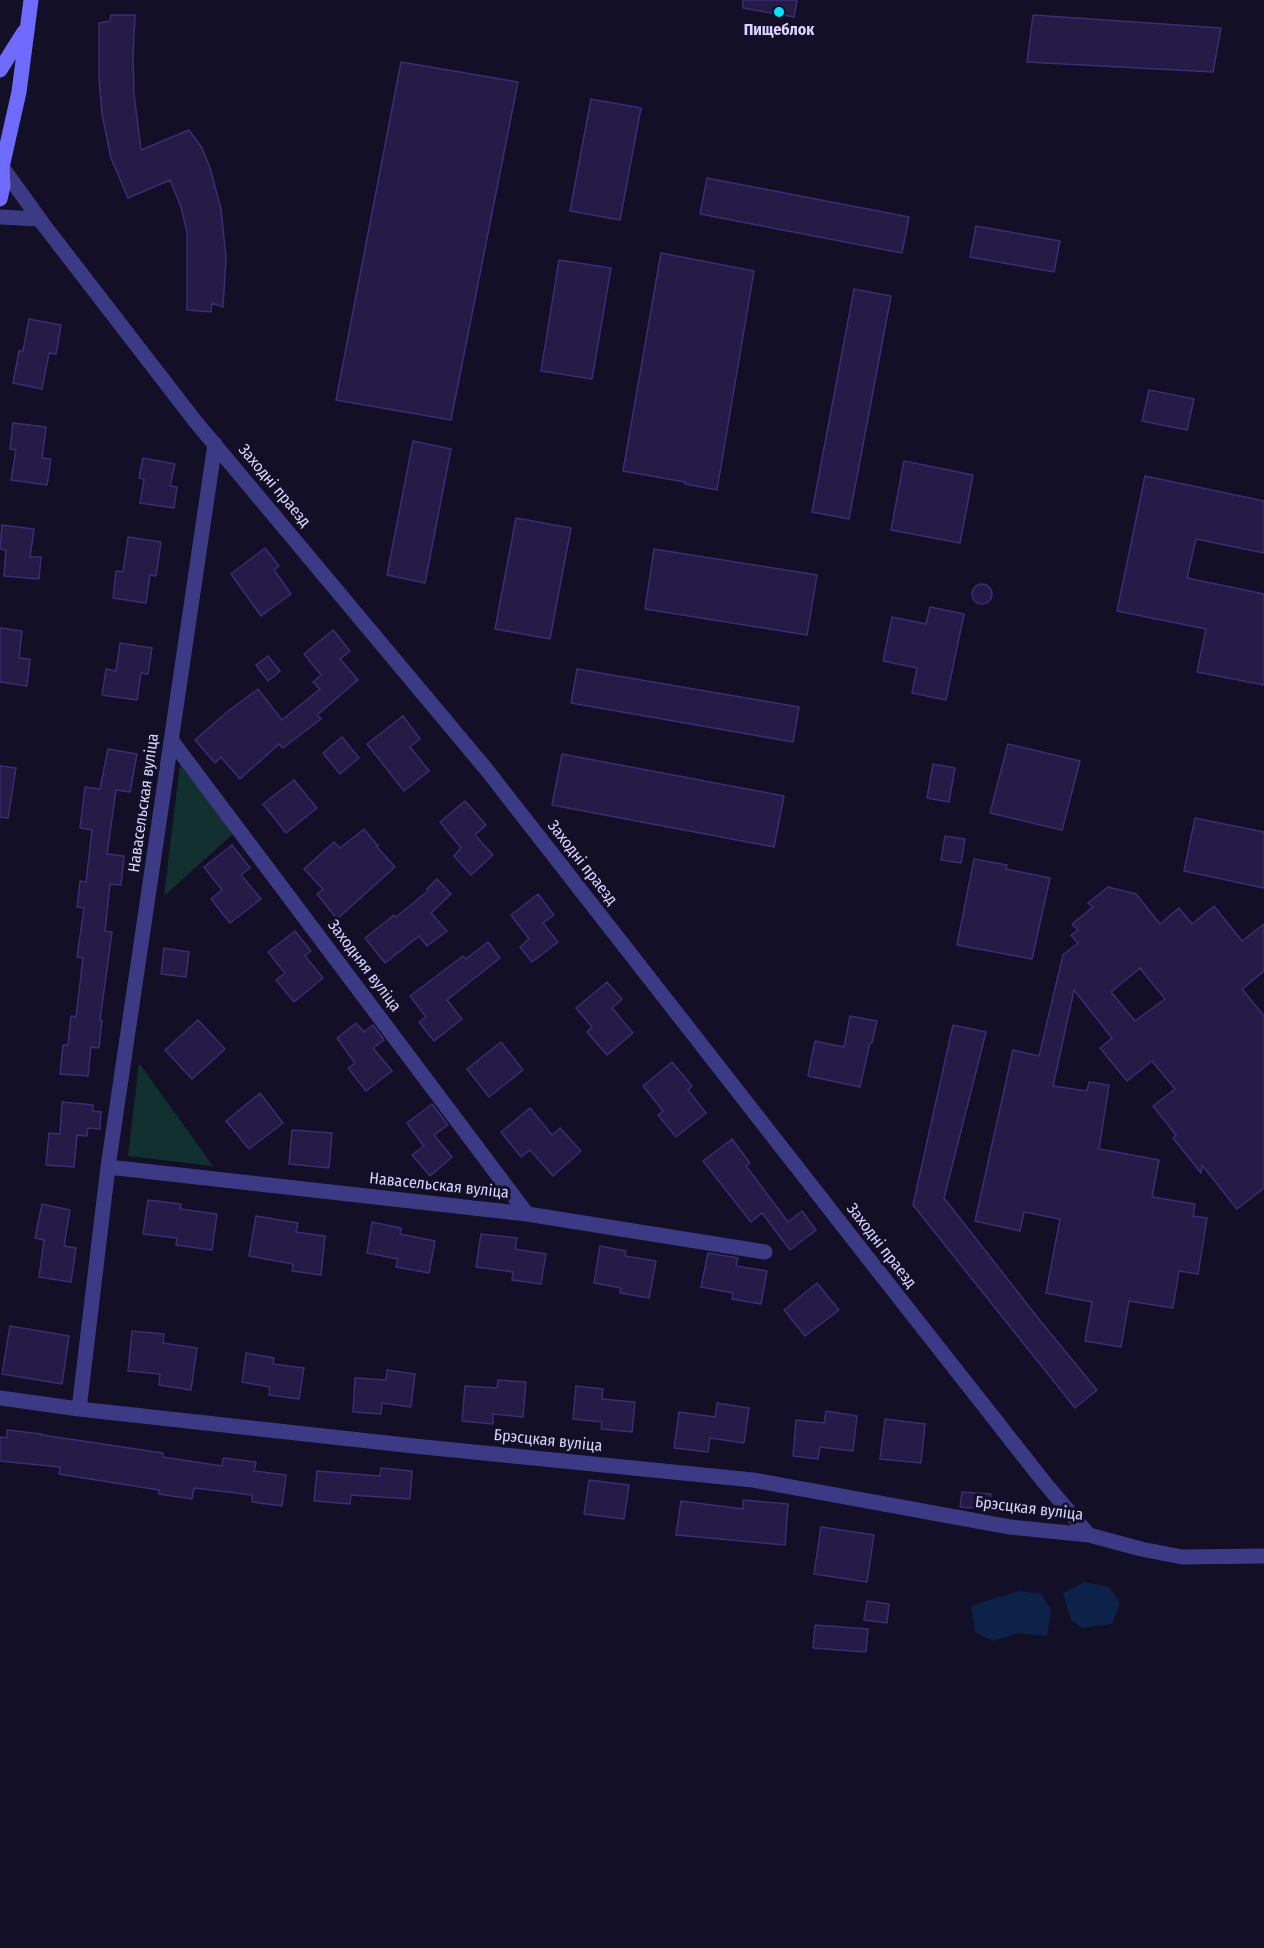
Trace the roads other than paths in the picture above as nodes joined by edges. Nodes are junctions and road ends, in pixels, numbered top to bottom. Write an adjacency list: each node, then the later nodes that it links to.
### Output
1 (31, 0): 2 (main road)
2 (27, 27): 3 (main road); 5 (main road)
3 (4, 55): 4 (main road)
4 (0, 70)
5 (1, 166): 6 (main road); 8 (street, Заходні праезд)
6 (0, 199)
7 (0, 217): 8 (street)
8 (39, 219): 9 (street, Заходні праезд)
9 (215, 444): 10 (street, Навасельская вуліца); 16 (street, Заходні праезд)
10 (172, 741): 11 (street, Навасельская вуліца); 12 (street, Заходняя вуліца)
11 (108, 1167): 12 (street, Навасельская вуліца); 15 (street, Навасельская вуліца)
12 (527, 1214): 13 (street, Навасельская вуліца)
13 (765, 1252)
14 (0, 1398): 15 (street, Брэсцкая вуліца)
15 (79, 1409): 16 (street, Брэсцкая вуліца)
16 (1089, 1535): 17 (street, Брэсцкая вуліца)
17 (1264, 1556)

